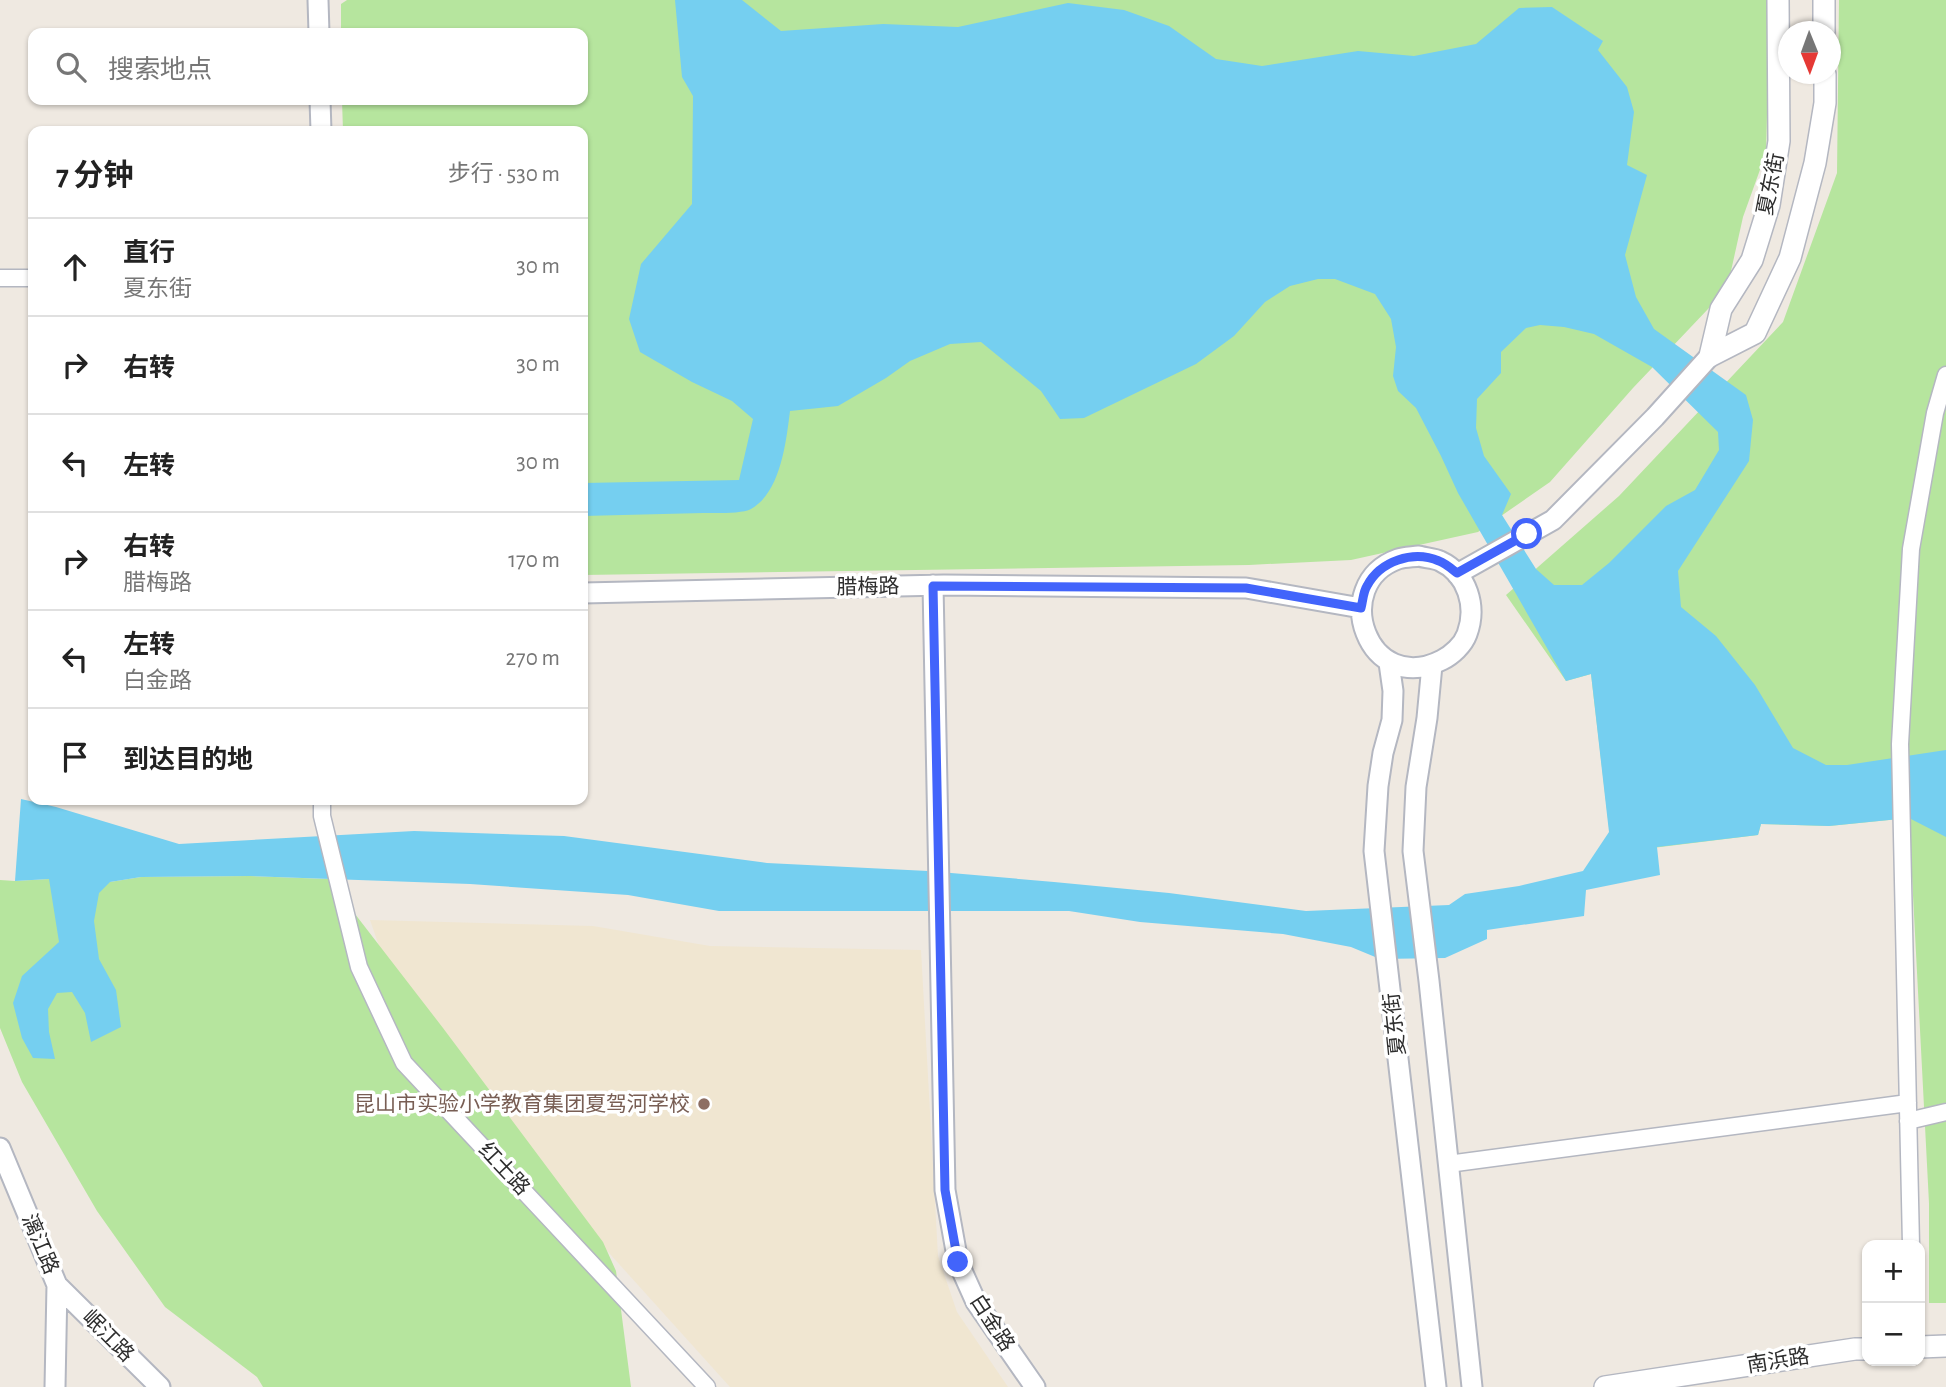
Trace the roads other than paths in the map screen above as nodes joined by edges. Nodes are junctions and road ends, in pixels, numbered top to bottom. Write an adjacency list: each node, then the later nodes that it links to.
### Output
1 (318, 0): 5 (street)
2 (1778, 0): 11 (main road, 夏东街)
3 (1824, 0): 4 (main road)
4 (1824, 21)
5 (319, 28)
6 (1825, 84): 11 (main road, 夏东街)
7 (320, 105): 8 (street)
8 (321, 126)
9 (0, 278): 10 (street)
10 (28, 278)
11 (1710, 356): 13 (street, 夏东街)
12 (1946, 375): 20 (street)
13 (1457, 573): 16 (street); 18 (street)
14 (933, 586): 15 (street, 腊梅路); 16 (street, 腊梅路); 33 (street, 白金路)
15 (588, 593)
16 (1361, 608): 17 (street)
17 (1389, 663): 18 (street); 34 (street, 夏东街)
18 (1432, 665): 24 (street, 夏东街)
19 (322, 805): 32 (street, 红士路)
20 (1908, 1103): 22 (street); 24 (street)
21 (1946, 1112): 22 (street)
22 (1908, 1121): 25 (street)
23 (0, 1148): 26 (street, 漓江路)
24 (1448, 1164): 35 (street, 夏东街)
25 (1911, 1240)
26 (57, 1285): 30 (street, 漓江路); 31 (street, 岷江路)
27 (1946, 1346): 28 (main road)
28 (1925, 1347)
29 (1862, 1349): 36 (main road, 南浜路)
30 (55, 1387)
31 (160, 1387)
32 (706, 1387)
33 (1035, 1387)
34 (1436, 1387)
35 (1472, 1387)
36 (1605, 1387)

